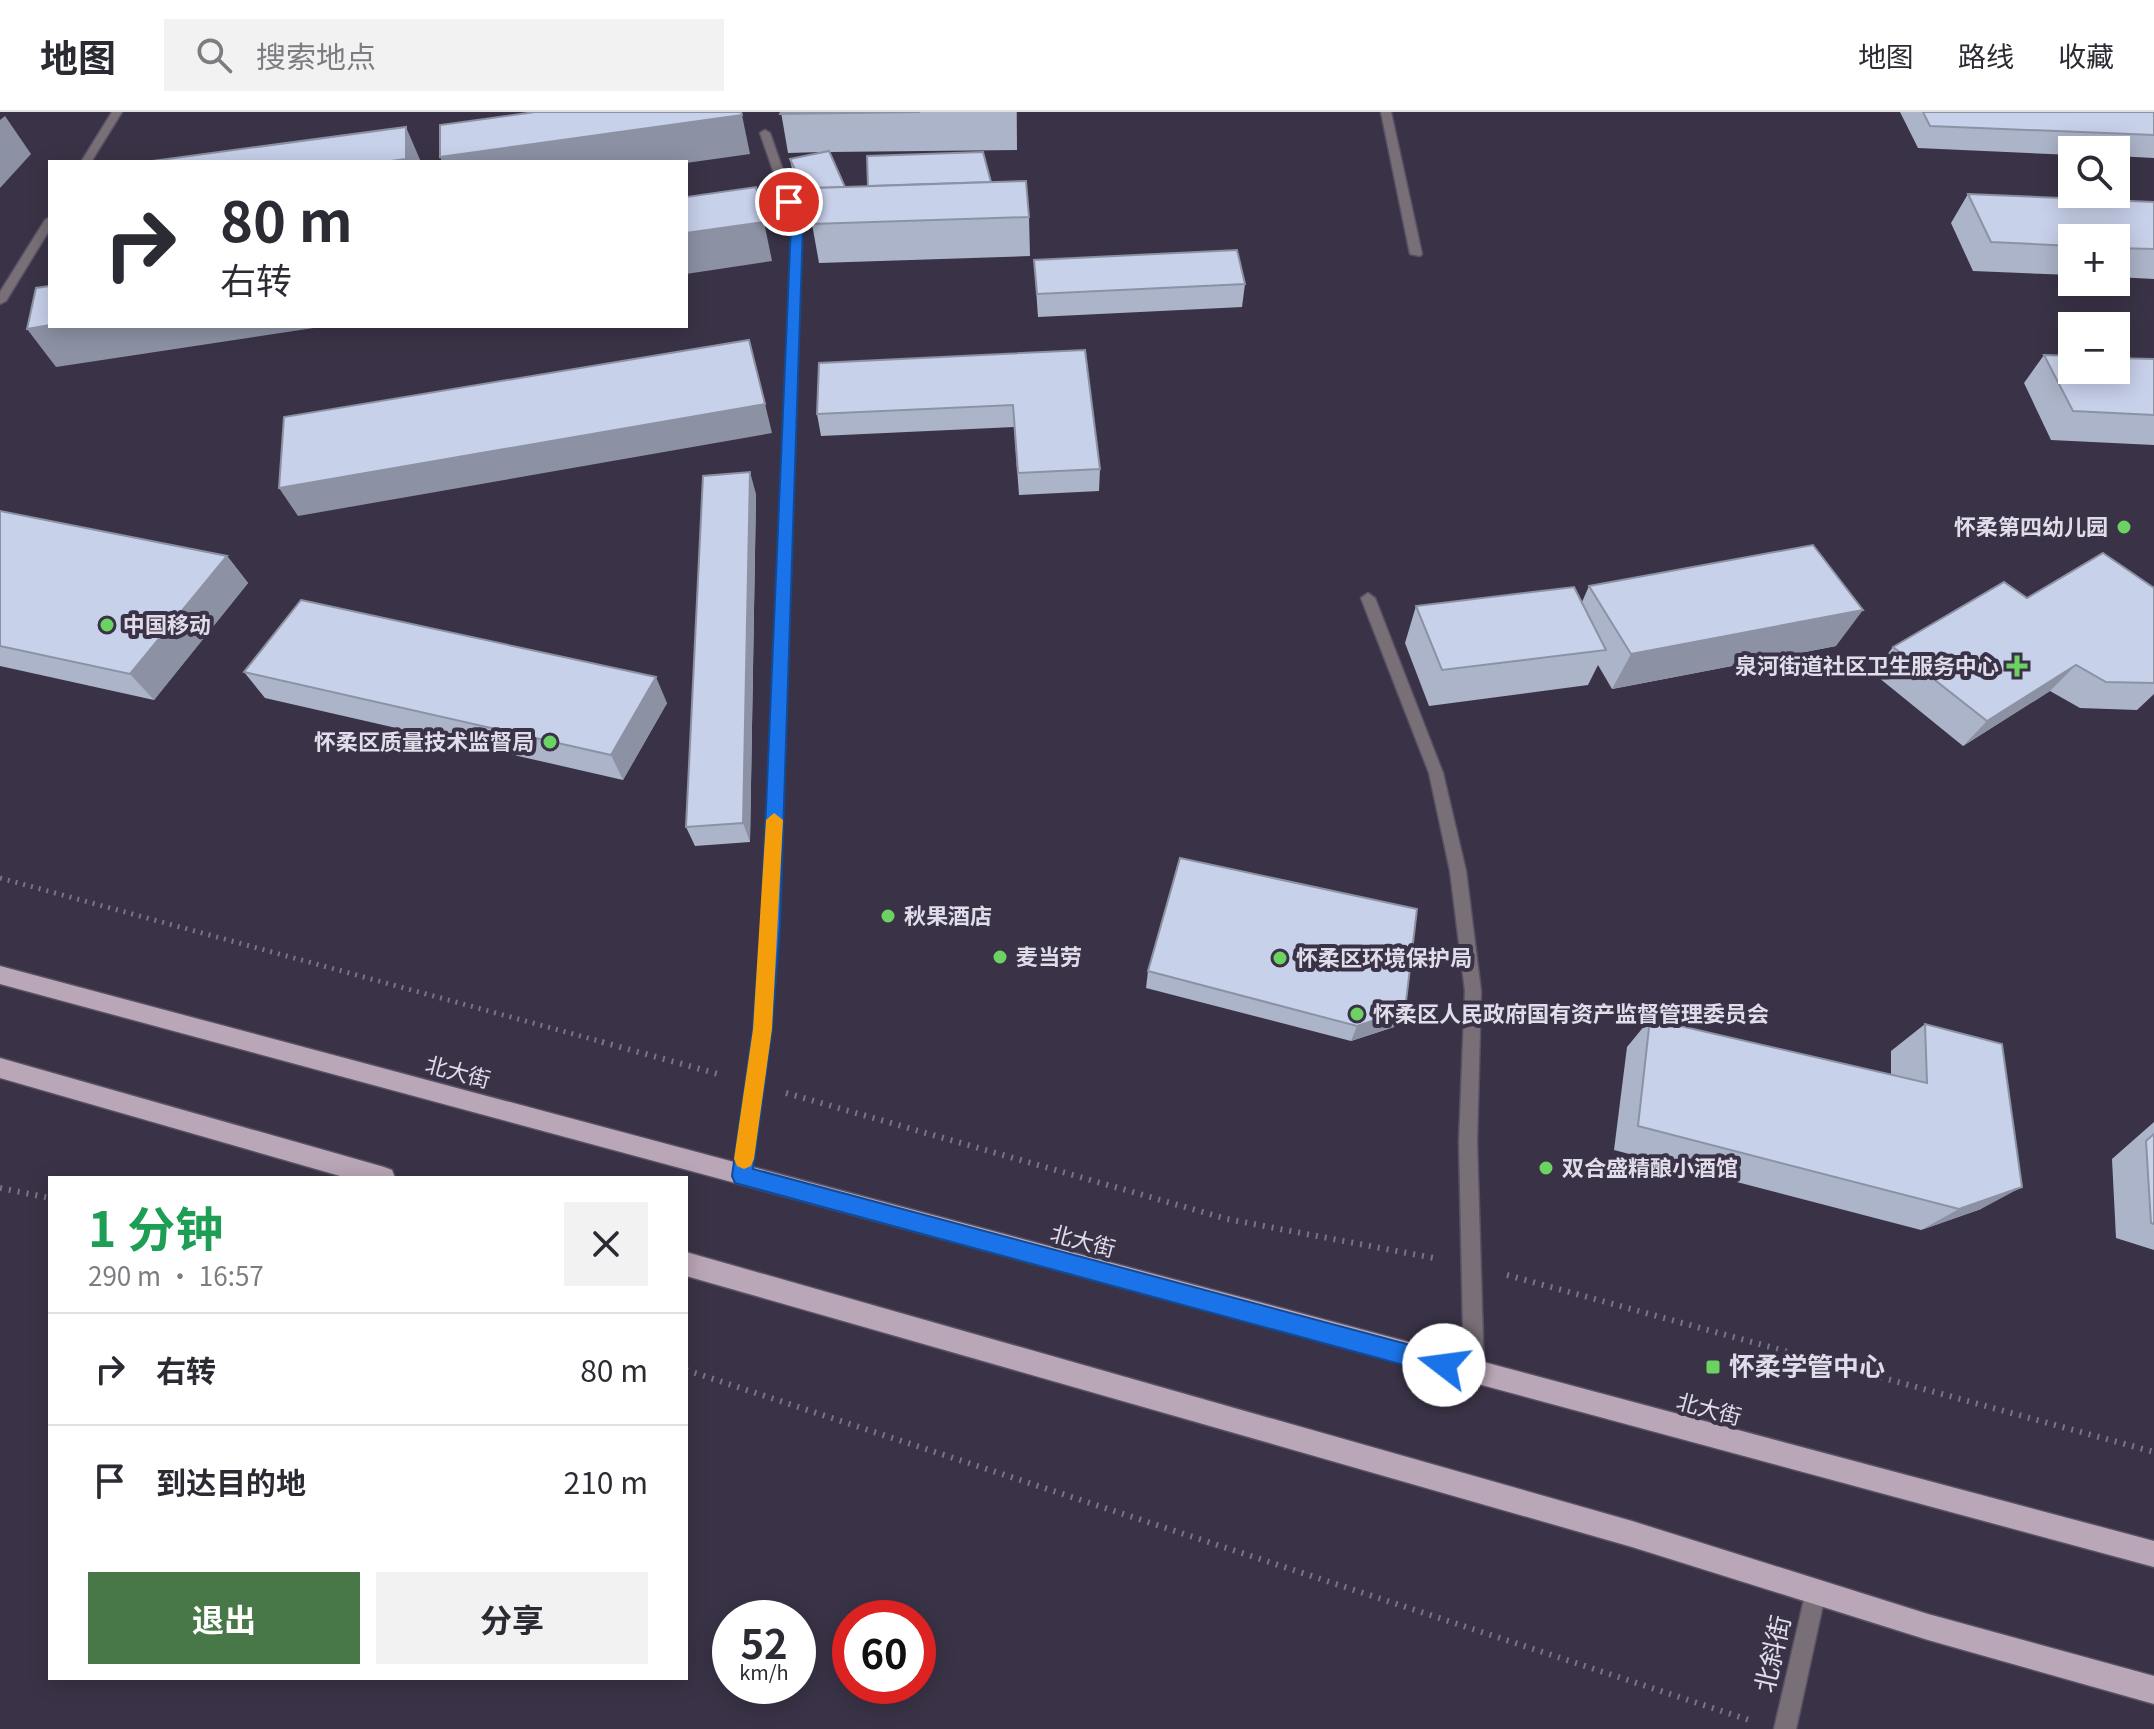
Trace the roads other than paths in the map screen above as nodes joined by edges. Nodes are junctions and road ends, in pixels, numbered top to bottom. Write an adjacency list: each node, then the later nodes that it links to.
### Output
1 (117, 112): 4 (street)
2 (1386, 112): 6 (street)
3 (765, 133): 12 (street)
4 (87, 160)
5 (48, 223): 7 (street)
6 (1416, 254)
7 (0, 301)
8 (1368, 598): 14 (street)
9 (0, 975): 12 (main road, 北大街)
10 (0, 1068): 11 (main road)
11 (377, 1176)
12 (742, 1176): 14 (main road, 北大街)
13 (688, 1265): 16 (main road)
14 (1474, 1373): 15 (main road, 北大街)
15 (2154, 1554)
16 (1816, 1591): 17 (main road); 18 (street, 北斜街)
17 (2154, 1690)
18 (1785, 1729)

